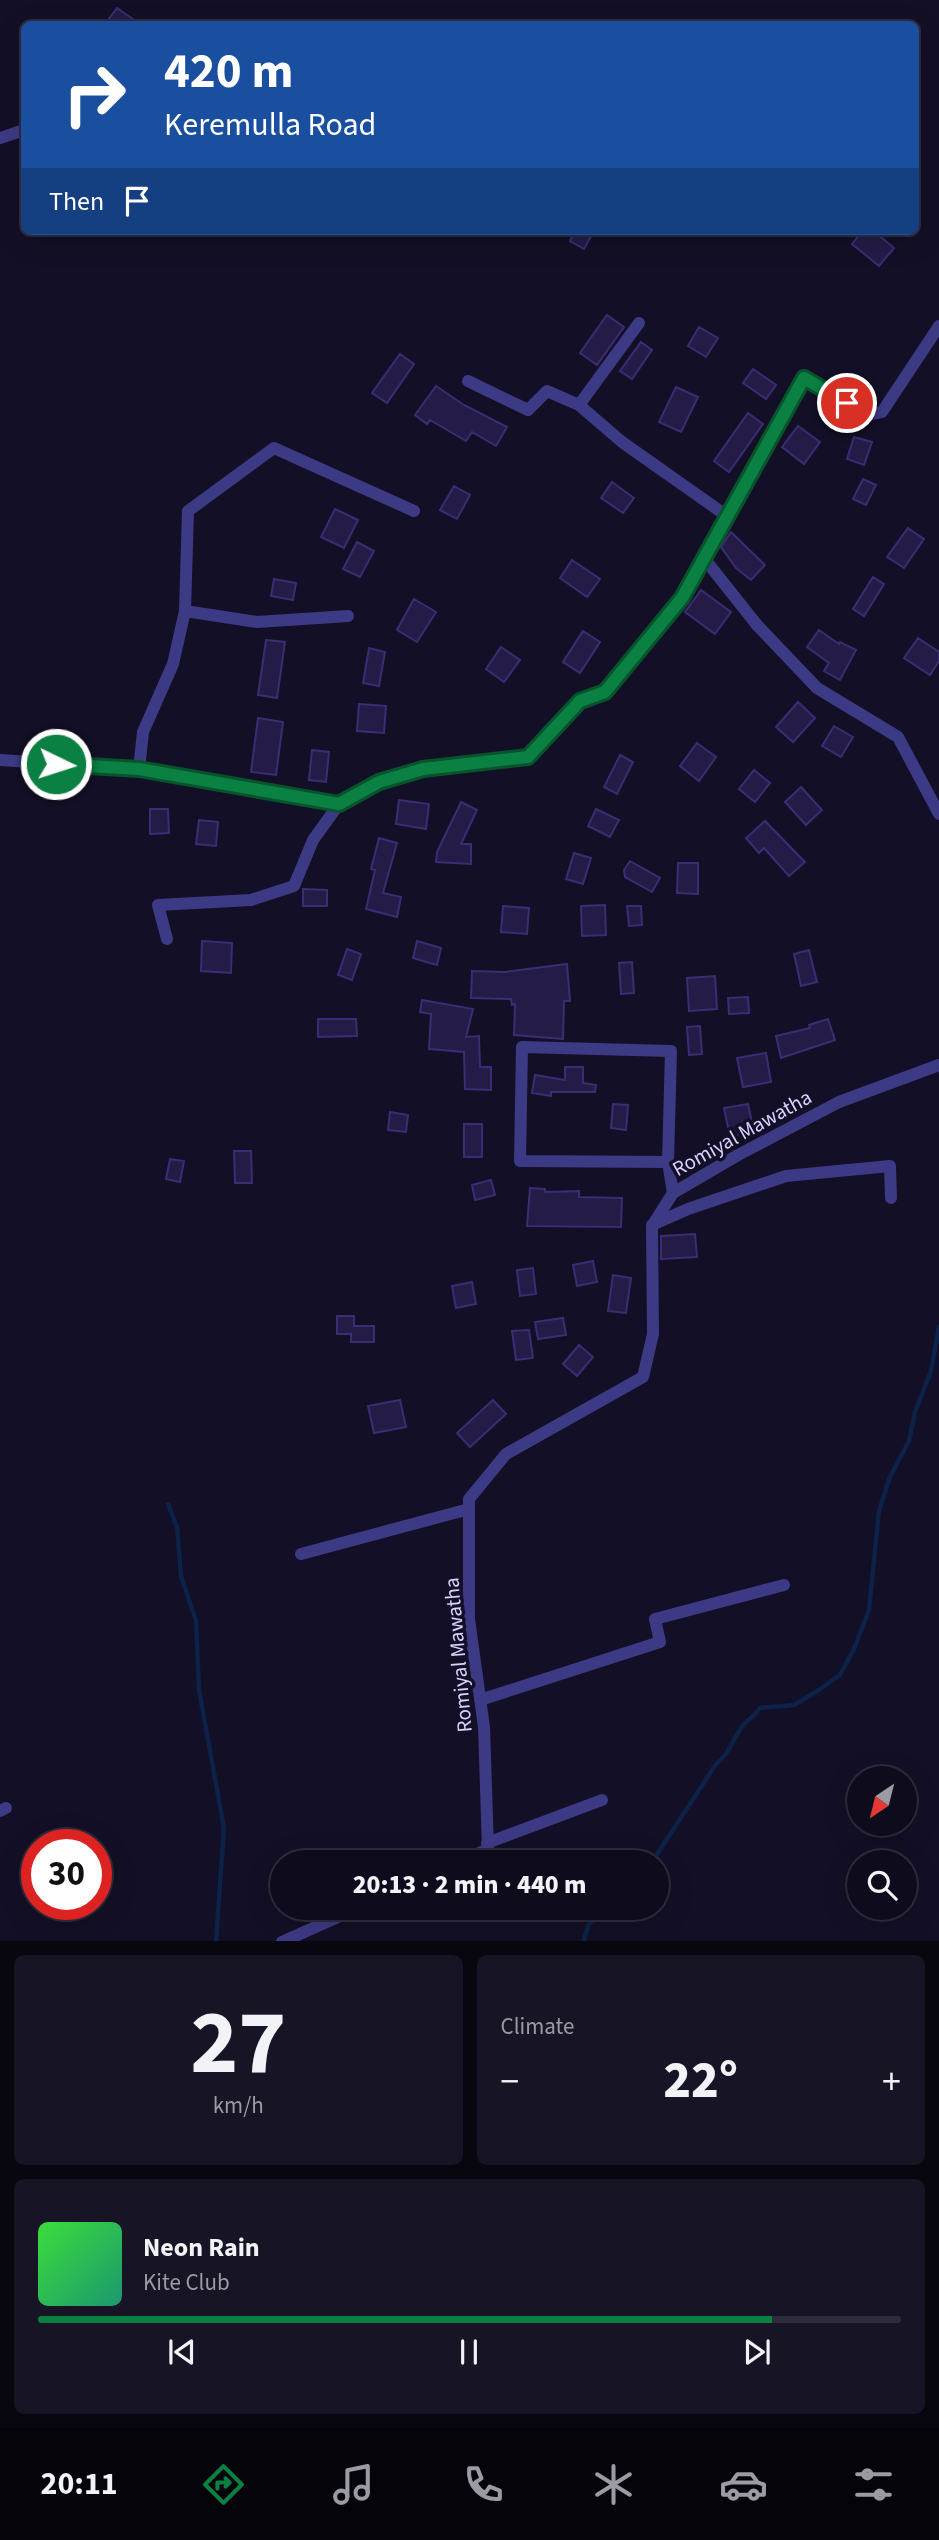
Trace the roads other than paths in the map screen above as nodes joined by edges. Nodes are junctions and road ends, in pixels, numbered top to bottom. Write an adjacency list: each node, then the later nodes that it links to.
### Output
1 (21, 131): 2 (street)
2 (0, 138)
3 (639, 323): 6 (street)
4 (939, 326): 8 (street)
5 (468, 381): 6 (street)
6 (579, 405): 8 (street)
7 (414, 511): 10 (street)
8 (727, 516): 9 (street)
9 (704, 557): 14 (street); 15 (street)
10 (185, 611): 11 (street); 13 (street)
11 (348, 616)
12 (0, 760): 13 (street)
13 (139, 769): 14 (street)
14 (339, 804): 16 (street)
15 (939, 814)
16 (167, 939)
17 (939, 1065): 19 (street, Romiyal Mawatha)
18 (668, 1162): 18 (street); 19 (street)
19 (673, 1193): 21 (street, Romiyal Mawatha)
20 (891, 1198): 21 (street)
21 (652, 1226): 22 (street, Romiyal Mawatha)
22 (469, 1509): 23 (street); 25 (street, Romiyal Mawatha)
23 (301, 1554)
24 (785, 1585): 25 (street)
25 (480, 1700): 27 (street, Romiyal Mawatha)
26 (602, 1800): 27 (street)
27 (487, 1843): 28 (street)
28 (488, 1850)
29 (330, 1920): 30 (street)
30 (282, 1941)

